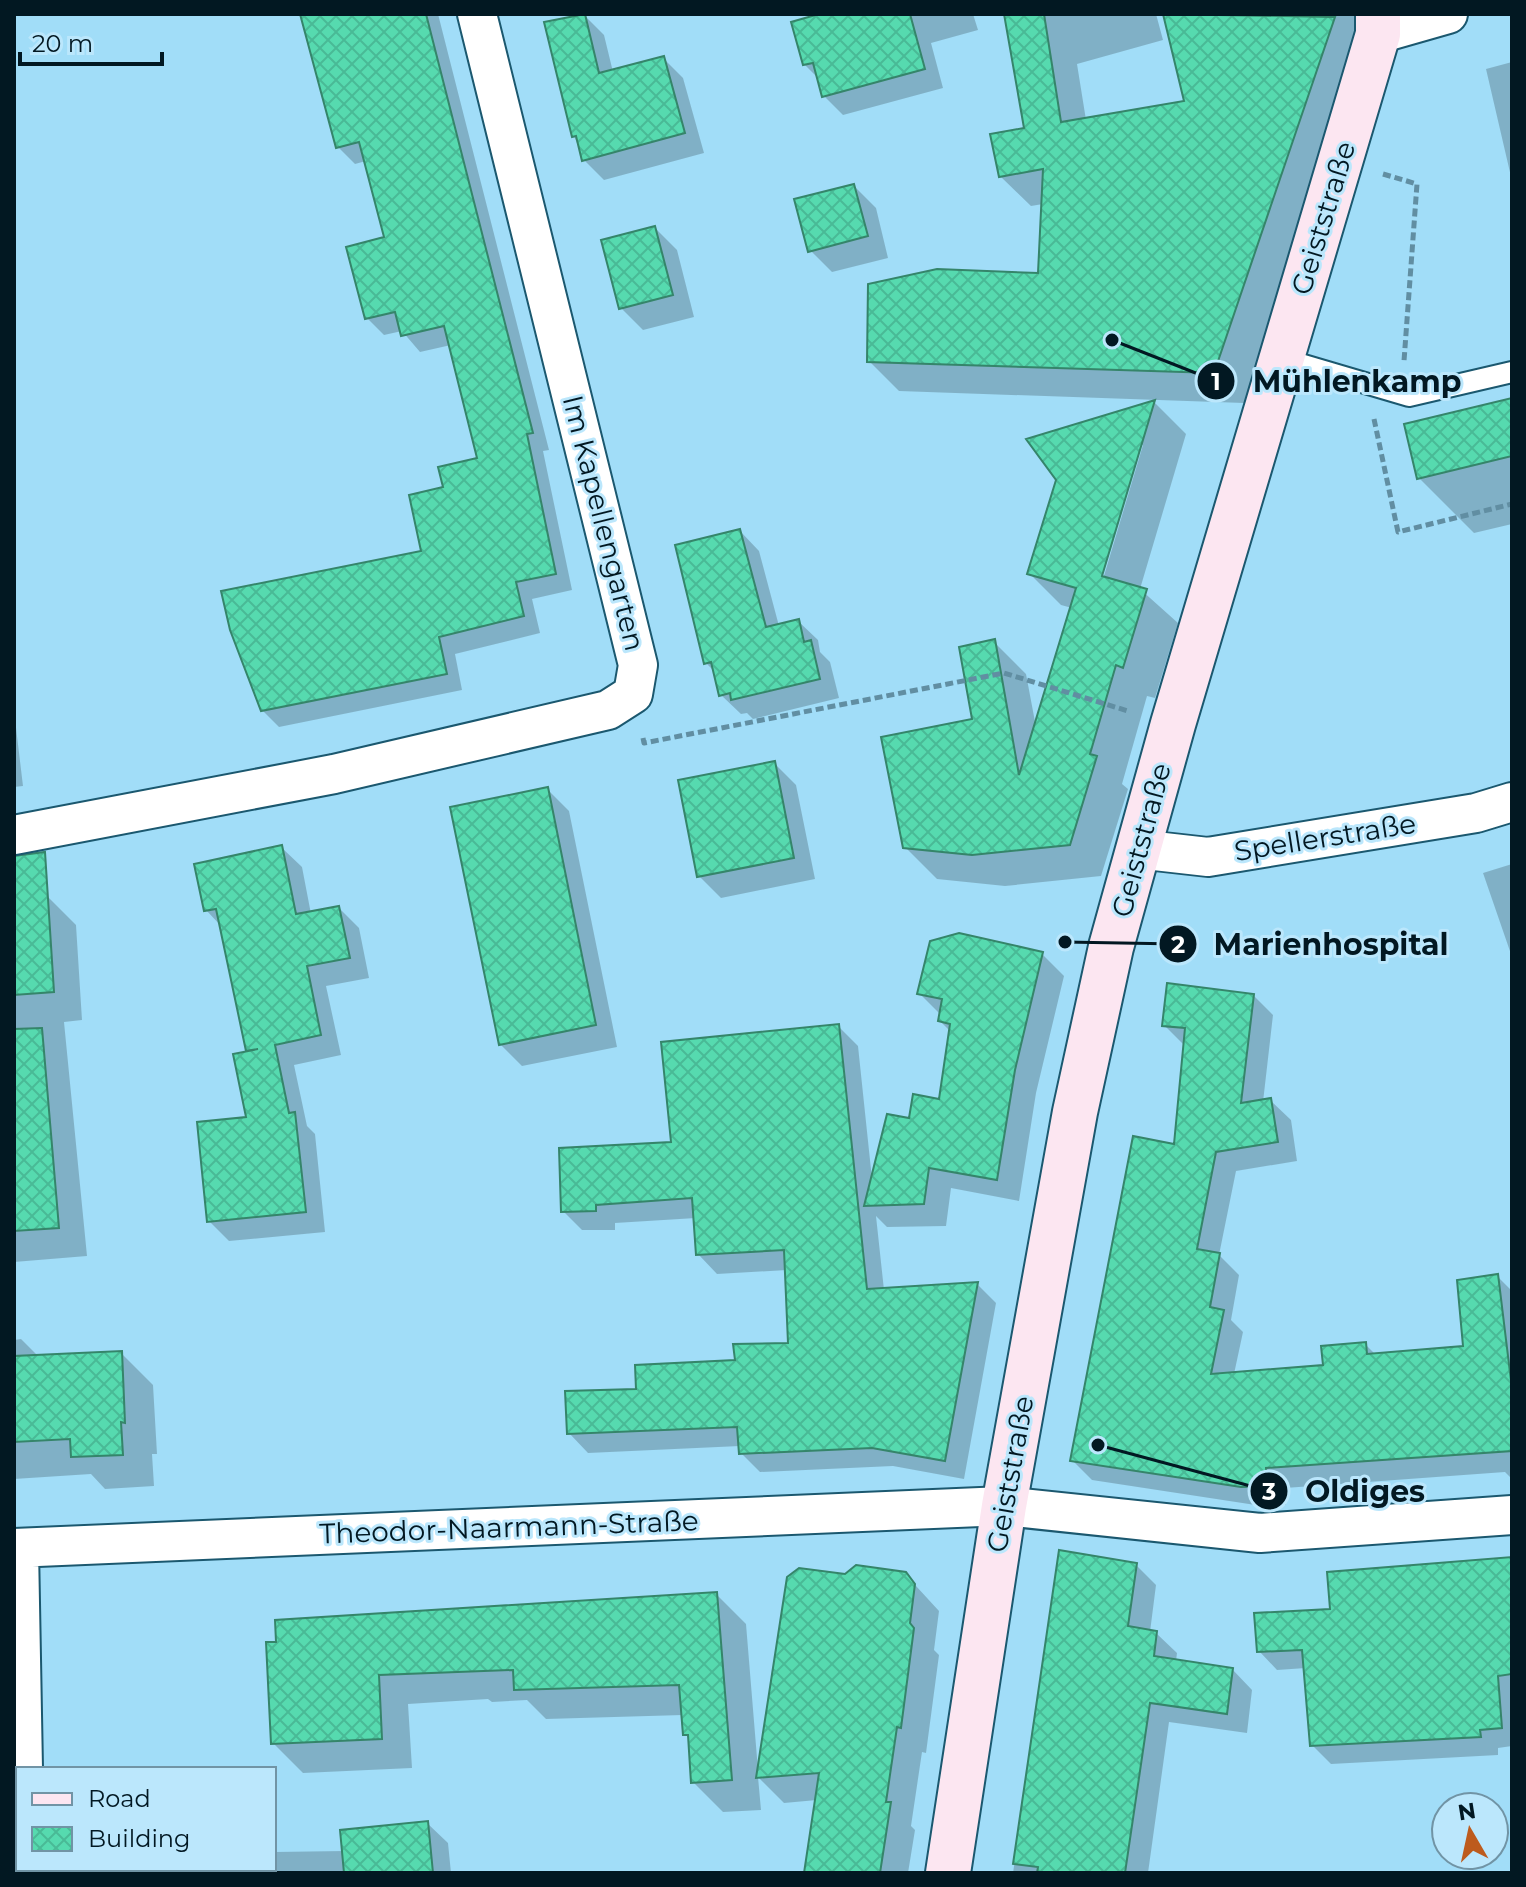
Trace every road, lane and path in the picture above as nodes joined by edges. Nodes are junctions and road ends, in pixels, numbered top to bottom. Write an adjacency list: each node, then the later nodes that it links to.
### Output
1 (477, 14): 9 (street, Im Kapellengarten)
2 (1448, 14): 3 (street)
3 (1378, 24): 4 (main road, Geiststraße)
4 (1339, 162): 5 (main road, Geiststraße); 7 (path)
5 (1280, 358): 7 (lane); 10 (main road, Geiststraße)
6 (1512, 372): 7 (lane)
7 (1385, 391): 8 (path)
8 (1512, 504)
9 (633, 694): 10 (path); 12 (street, Im Kapellengarten)
10 (1173, 724): 13 (main road, Geiststraße)
11 (1512, 802): 13 (street, Spellerstraße)
12 (14, 835)
13 (1137, 849): 14 (main road, Geiststraße)
14 (1004, 1506): 15 (street, Theodor-Naarmann-Straße); 16 (street, Theodor-Naarmann-Straße); 18 (main road, Geiststraße)
15 (1512, 1515)
16 (16, 1548): 17 (street)
17 (23, 1767)
18 (948, 1873)

